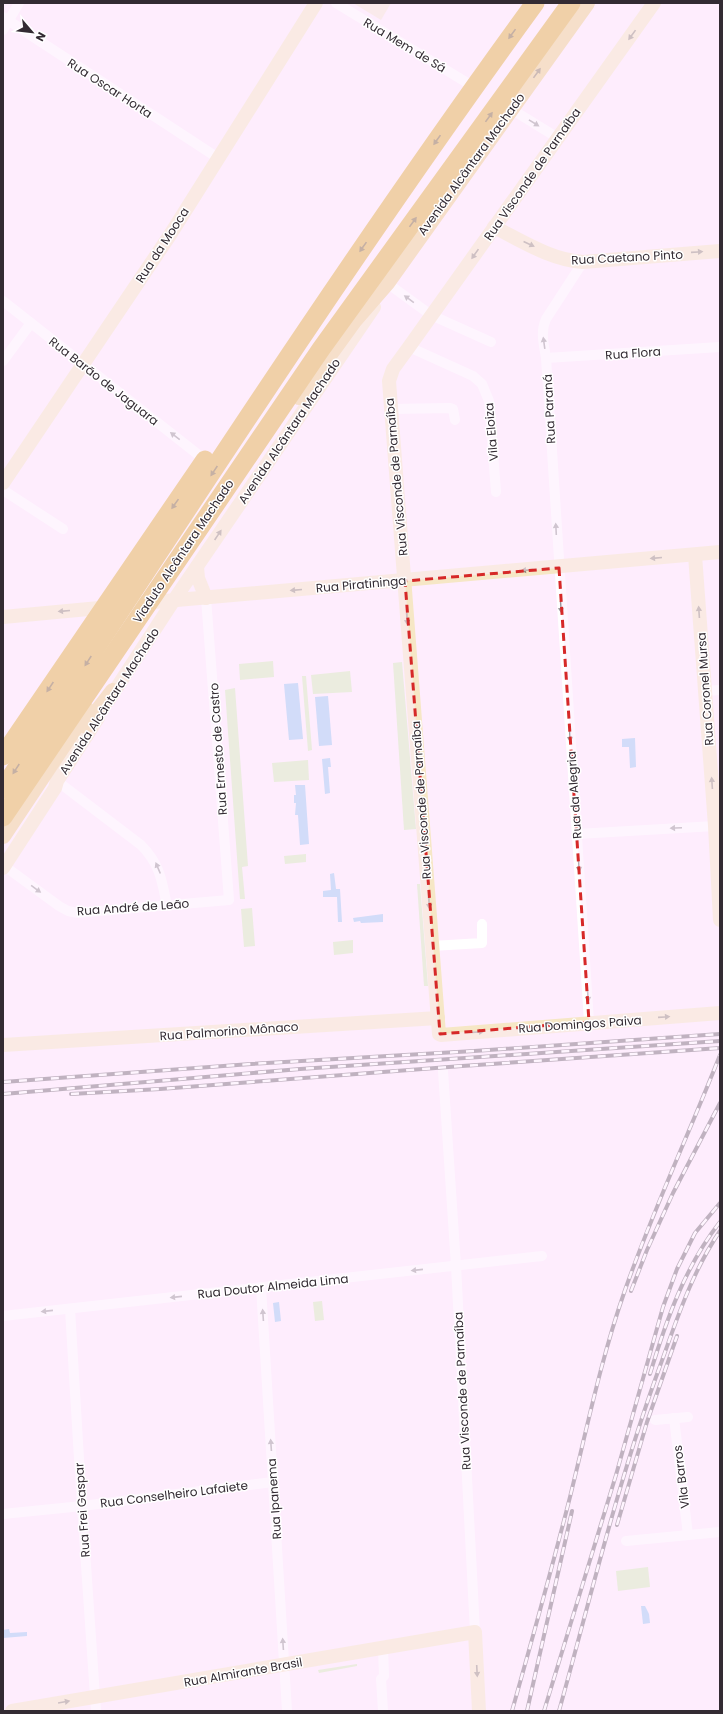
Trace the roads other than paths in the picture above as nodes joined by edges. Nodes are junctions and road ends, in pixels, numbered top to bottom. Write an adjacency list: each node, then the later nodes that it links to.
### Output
1 (19, 3): 8 (street)
2 (316, 3): 12 (street, Rua da Mooca)
3 (336, 3): 9 (street, Rua Mem de Sá)
4 (536, 3): 9 (highway, one-way to 9)
5 (571, 3): 15 (highway, Avenida Alcântara Machado, one-way to 5)
6 (587, 3): 10 (main road, Avenida Alcântara Machado, one-way to 6)
7 (654, 3): 11 (street, Rua Visconde de Parnaíba, one-way to 11)
8 (5, 23): 12 (street, Rua Oscar Horta)
9 (474, 87): 13 (highway, one-way to 13)
10 (511, 108): 11 (street, one-way to 11); 19 (main road, Avenida Alcântara Machado)
11 (558, 138): 14 (street, Rua Visconde de Parnaíba)
12 (218, 158): 29 (street, Rua da Mooca)
13 (389, 209): 15 (highway); 18 (highway, one-way to 18)
14 (494, 227): 17 (street, Rua Caetano Pinto, one-way to 17); 22 (street, Rua Visconde de Parnaíba, one-way to 22)
15 (393, 248): 20 (highway, Avenida Alcântara Machado)
16 (720, 251): 17 (street, Rua Caetano Pinto, one-way to 16)
17 (583, 262): 27 (street, Rua Paraná, one-way to 17)
18 (348, 268): 32 (highway); 55 (highway, Viaduto Alcântara Machado, one-way to 55)
19 (385, 285): 22 (street, one-way to 19); 39 (street, Avenida Alcântara Machado, one-way to 19); 59 (main road, Viaduto Alcântara Machado)
20 (365, 288): 56 (highway, Viaduto Alcântara Machado)
21 (3, 301): 23 (street, Rua Barão de Jaguara)
22 (431, 315): 24 (street); 25 (street, Rua Visconde de Parnaíba)
23 (31, 323): 28 (street); 29 (street, Rua Barão de Jaguara)
24 (491, 344)
25 (408, 347): 30 (street, Rua Visconde de Parnaíba); 35 (street, Vila Eloiza)
26 (720, 347): 27 (street, Rua Flora)
27 (546, 358): 40 (street, Rua Paraná, one-way to 27)
28 (3, 361)
29 (83, 364): 32 (street, Rua Barão de Jaguara, one-way to 29); 33 (street, Rua da Mooca)
30 (391, 409): 31 (street); 43 (street, Rua Visconde de Parnaíba)
31 (455, 420)
32 (205, 460): 41 (highway, one-way to 41)
33 (3, 483)
34 (3, 490): 36 (street)
35 (496, 492)
36 (62, 529)
37 (720, 552): 38 (street, Rua Piratininga)
38 (695, 555): 40 (street, Rua Piratininga, one-way to 40); 52 (street, Rua Coronel Mursa, one-way to 38)
39 (197, 567): 42 (street, Avenida Alcântara Machado); 44 (street)
40 (559, 568): 43 (street, Rua Piratininga, one-way to 43); 58 (street, Rua da Alegria, one-way to 58)
41 (129, 569): 42 (street); 46 (highway)
42 (188, 579): 45 (street, Avenida Alcântara Machado)
43 (404, 580): 44 (street, Rua Piratininga, one-way to 44); 66 (street, Rua Visconde de Parnaíba, one-way to 66)
44 (206, 598): 45 (street, Rua Piratininga); 62 (street, Rua Ernesto de Castro)
45 (174, 600): 46 (street, Rua Piratininga); 49 (street, Avenida Alcântara Machado)
46 (103, 608): 47 (street, Rua Piratininga, one-way to 47); 48 (highway)
47 (3, 616)
48 (84, 636): 49 (street); 53 (highway, one-way to 53)
49 (140, 650): 51 (street, Avenida Alcântara Machado)
50 (720, 690): 52 (street)
51 (113, 691): 54 (street, Avenida Alcântara Machado); 60 (main road)
52 (705, 691): 57 (street, Rua Coronel Mursa, one-way to 52)
53 (5, 750)
54 (57, 781): 61 (street, Avenida Alcântara Machado); 63 (street, one-way to 54)
55 (3, 789)
56 (3, 817)
57 (715, 826): 58 (street, one-way to 58); 64 (street, Rua Coronel Mursa)
58 (577, 834): 69 (street, Rua da Alegria, one-way to 69)
59 (3, 836)
60 (3, 850)
61 (3, 866): 63 (street, Rua André de Leão, one-way to 63)
62 (229, 900): 63 (street, Rua André de Leão)
63 (167, 906)
64 (720, 920)
65 (482, 924): 66 (street)
66 (432, 946): 68 (street, Rua Visconde de Parnaíba)
67 (720, 1013): 69 (street, Rua Domingos Paiva, one-way to 67)
68 (438, 1018): 70 (street, Rua Visconde de Parnaíba); 72 (street, Rua Palmorino Mônaco)
69 (589, 1022): 70 (street, Rua Domingos Paiva, one-way to 69)
70 (440, 1034)
71 (3, 1039): 72 (street, Rua Palmorino Mônaco)
72 (21, 1044): 73 (street, Rua Palmorino Mônaco)
73 (3, 1045)
74 (443, 1071): 76 (street, Rua Visconde de Parnaíba)
75 (542, 1256): 76 (street, Rua Doutor Almeida Lima)
76 (456, 1266): 77 (street, Rua Doutor Almeida Lima, one-way to 77); 89 (street, Rua Visconde de Parnaíba)
77 (261, 1287): 78 (street, Rua Doutor Almeida Lima, one-way to 78); 83 (street, Rua Ipanema, one-way to 77)
78 (70, 1309): 79 (street, Rua Doutor Almeida Lima, one-way to 79); 84 (street, Rua Frei Gaspar)
79 (3, 1316)
80 (688, 1417): 81 (street)
81 (674, 1418): 82 (street); 87 (street, Vila Barros)
82 (655, 1420)
83 (273, 1482): 84 (street, Rua Conselheiro Lafaiete); 91 (street, Rua Ipanema, one-way to 83)
84 (82, 1506): 85 (street, Rua Conselheiro Lafaiete); 92 (street, Rua Frei Gaspar)
85 (3, 1514)
86 (720, 1532): 87 (street)
87 (688, 1535): 88 (street)
88 (626, 1541)
89 (475, 1632): 90 (street, Rua Almirante Brasil); 97 (street, Rua Visconde de Parnaíba, one-way to 97)
90 (382, 1648): 91 (street, Rua Almirante Brasil); 96 (street)
91 (284, 1665): 92 (street, Rua Almirante Brasil); 95 (street, Rua Ipanema)
92 (95, 1697): 93 (street, Rua Almirante Brasil, one-way to 92); 94 (street, Rua Frei Gaspar)
93 (12, 1711)
94 (96, 1711)
95 (287, 1711)
96 (383, 1711)
97 (479, 1711)

